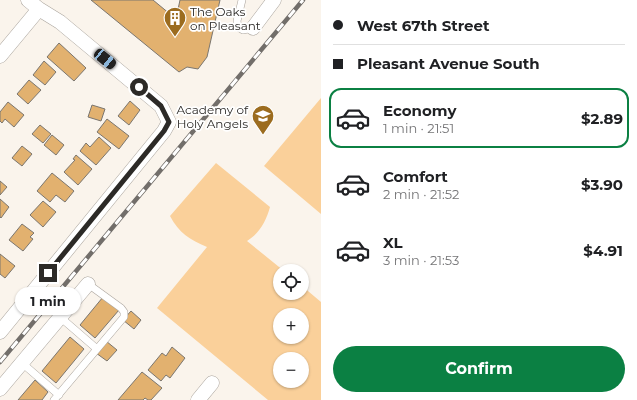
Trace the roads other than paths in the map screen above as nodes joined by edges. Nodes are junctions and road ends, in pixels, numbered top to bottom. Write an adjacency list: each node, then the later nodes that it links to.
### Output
1 (28, 0): 4 (street)
2 (242, 0): 5 (lane)
3 (274, 0): 5 (street)
4 (39, 9): 6 (street); 9 (street)
5 (253, 28)
6 (0, 56)
7 (88, 284): 8 (street); 10 (lane)
8 (60, 317): 10 (lane); 11 (street)
9 (0, 332)
10 (97, 349): 14 (lane)
11 (22, 363): 13 (street); 14 (lane)
12 (212, 383): 15 (street)
13 (0, 389)
14 (57, 397)
15 (198, 400)

